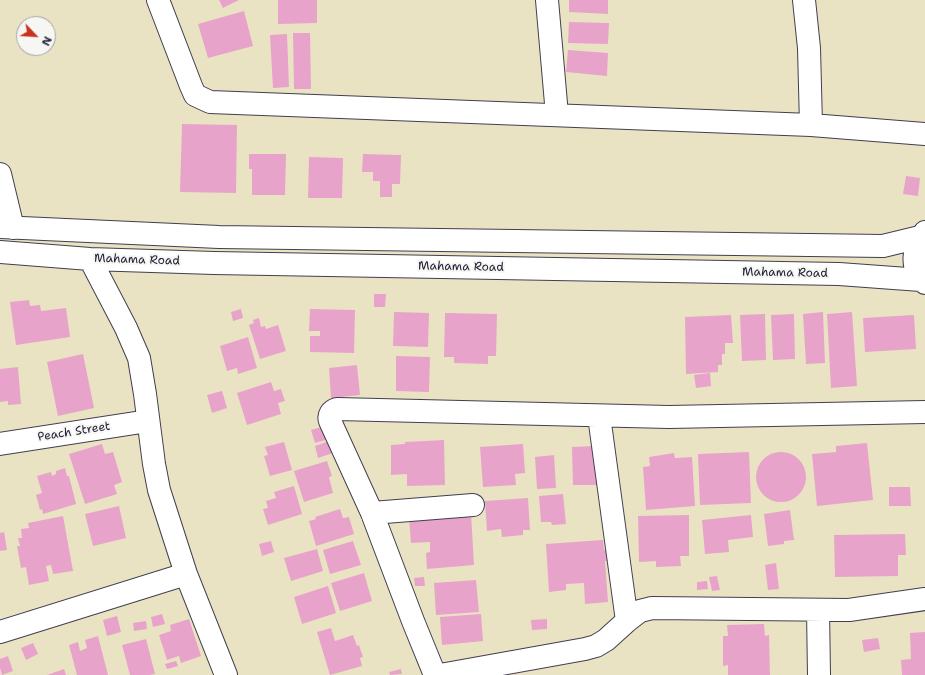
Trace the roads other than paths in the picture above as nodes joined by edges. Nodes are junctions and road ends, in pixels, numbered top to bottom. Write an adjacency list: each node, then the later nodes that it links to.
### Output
1 (158, 0): 4 (street)
2 (547, 0): 4 (street)
3 (804, 0): 5 (street)
4 (557, 115): 5 (street)
5 (811, 125): 6 (street)
6 (925, 134)
7 (0, 174): 8 (street)
8 (6, 227): 9 (street)
9 (923, 234): 12 (street)
10 (0, 252): 11 (street, Mahama Road)
11 (90, 259): 12 (street, Mahama Road); 15 (street)
12 (923, 282)
13 (925, 412): 14 (street)
14 (599, 416): 18 (street); 22 (street)
15 (148, 421): 16 (street, Peach Street); 19 (street)
16 (0, 444)
17 (473, 505): 18 (street)
18 (372, 513): 25 (street)
19 (186, 574): 23 (street); 24 (street)
20 (925, 599): 21 (street)
21 (818, 610): 22 (street); 27 (street)
22 (627, 621): 26 (street)
23 (0, 632)
24 (226, 675)
25 (435, 675)
26 (440, 675)
27 (819, 675)

